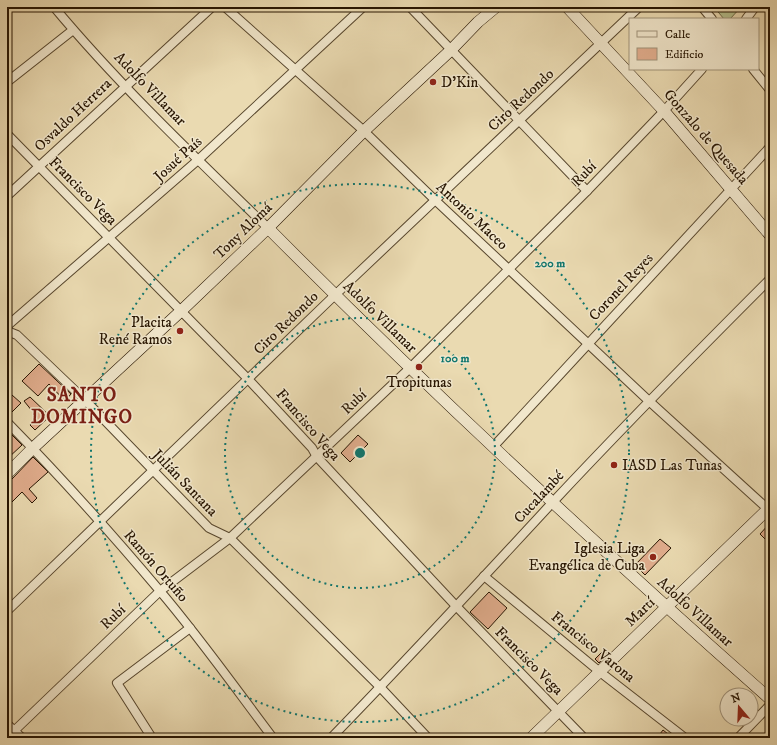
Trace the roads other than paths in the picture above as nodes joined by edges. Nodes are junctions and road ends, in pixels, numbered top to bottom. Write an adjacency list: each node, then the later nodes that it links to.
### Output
1 (54, 7): 13 (street, Adolfo Villamar)
2 (212, 7): 20 (street, Osvaldo Herrera)
3 (225, 7): 16 (street, Antonio Maceo)
4 (362, 7): 16 (street, Josué País)
5 (410, 7): 15 (street)
6 (496, 7): 15 (street, Tony Alomá)
7 (567, 7): 14 (street, Gonzalo de Quesada)
8 (639, 7): 14 (street, Ciro Redondo)
9 (702, 7): 11 (street)
10 (755, 7): 12 (street)
11 (711, 18)
12 (747, 18)
13 (74, 30): 19 (street); 20 (street, Adolfo Villamar)
14 (601, 44): 22 (street, Gonzalo de Quesada); 23 (street, Ciro Redondo)
15 (451, 50): 23 (street); 24 (street, Tony Alomá)
16 (296, 70): 24 (street, Antonio Maceo); 27 (street, Josué País)
17 (701, 70): 22 (street, Rubí)
18 (754, 70): 21 (street)
19 (7, 82)
20 (125, 86): 27 (street, Adolfo Villamar); 28 (street, Osvaldo Herrera)
21 (770, 90)
22 (664, 110): 29 (street, Gonzalo de Quesada); 30 (street, Rubí)
23 (520, 121): 30 (street); 32 (street, Ciro Redondo)
24 (364, 131): 32 (street, Antonio Maceo); 33 (street, Tony Alomá)
25 (7, 134): 28 (street, Francisco Vega)
26 (770, 147): 29 (street, Coronel Reyes)
27 (198, 160): 33 (street, Adolfo Villamar); 35 (street, Josué País)
28 (38, 166): 31 (street, Osvaldo Herrera); 35 (street, Francisco Vega)
29 (731, 189): 34 (street, Gonzalo de Quesada); 42 (street, Coronel Reyes)
30 (587, 191): 36 (street, Rubí)
31 (7, 196)
32 (435, 200): 36 (street, Antonio Maceo); 38 (street, Ciro Redondo)
33 (268, 228): 38 (street, Adolfo Villamar); 39 (street, Tony Alomá)
34 (770, 235)
35 (110, 238): 39 (street, Francisco Vega); 40 (street, Josué País)
36 (508, 269): 42 (street, Antonio Maceo); 43 (street, Rubí)
37 (770, 279): 46 (street, Cucalambé)
38 (335, 295): 43 (street, Adolfo Villamar); 44 (street, Ciro Redondo)
39 (181, 311): 44 (street, Francisco Vega); 45 (street, Tony Alomá)
40 (7, 326)
41 (7, 331): 45 (street, Julián Santana)
42 (588, 344): 46 (street, Antonio Maceo); 48 (street, Coronel Reyes)
43 (410, 368): 48 (street, Adolfo Villamar); 50 (street, Rubí)
44 (248, 379): 50 (street, Francisco Vega); 51 (street, Ciro Redondo)
45 (85, 400): 49 (street, Tony Alomá); 51 (street, Julián Santana)
46 (649, 401): 53 (street, Cucalambé); 54 (street, Antonio Maceo)
47 (7, 422): 49 (street, Ramón Ortuño)
48 (494, 447): 53 (street, Adolfo Villamar)
49 (33, 448): 52 (street, Tony Alomá); 55 (street, Ramón Ortuño)
50 (317, 457): 56 (street, Rubí); 59 (street, Francisco Vega)
51 (153, 470): 55 (street, Ciro Redondo); 56 (street, Julián Santana)
52 (7, 474)
53 (552, 502): 57 (street, Cucalambé); 60 (street, Adolfo Villamar)
54 (769, 509): 60 (street, Martí)
55 (99, 522): 58 (street, Ramón Ortuño); 61 (street, Ciro Redondo)
56 (230, 538): 58 (street, Rubí); 64 (street, Julián Santana)
57 (484, 576): 59 (street, Cucalambé); 63 (street, Francisco Varona)
58 (160, 591): 62 (street, Ramón Ortuño); 69 (street, Rubí)
59 (456, 606): 64 (street, Cucalambé); 67 (street, Francisco Vega)
60 (666, 607): 63 (street, Martí); 65 (street, Adolfo Villamar)
61 (7, 611)
62 (190, 628): 71 (street); 72 (street, Ramón Ortuño)
63 (600, 672): 67 (street, Martí); 77 (street, Francisco Varona)
64 (380, 688): 73 (street, Cucalambé); 74 (street, Julián Santana)
65 (770, 699)
66 (770, 706): 78 (street)
67 (559, 711): 75 (street, Martí); 76 (street, Francisco Vega)
68 (7, 724): 69 (street)
69 (10, 733): 70 (street)
70 (22, 738)
71 (152, 738)
72 (273, 738)
73 (331, 738)
74 (428, 738)
75 (531, 738)
76 (584, 738)
77 (685, 738)
78 (738, 738)

